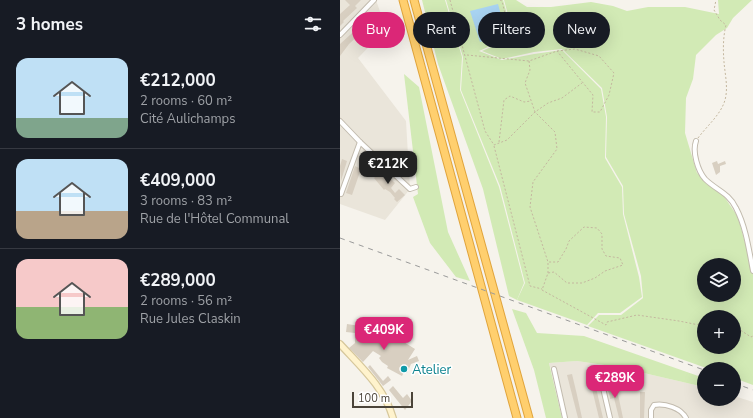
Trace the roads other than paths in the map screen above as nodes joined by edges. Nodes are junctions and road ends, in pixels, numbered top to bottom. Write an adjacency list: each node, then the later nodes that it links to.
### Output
1 (374, 0): 4 (street)
2 (403, 0): 15 (highway)
3 (414, 0): 16 (highway)
4 (340, 35)
5 (340, 121): 7 (street)
6 (696, 141): 10 (street)
7 (360, 142): 8 (street); 9 (street)
8 (416, 187)
9 (342, 194)
10 (753, 271)
11 (340, 344): 14 (street)
12 (554, 369): 17 (street)
13 (607, 378): 18 (street)
14 (393, 418)
15 (518, 418)
16 (530, 418)
17 (565, 418)
18 (610, 418)
19 (651, 418): 20 (street)
20 (686, 418)

